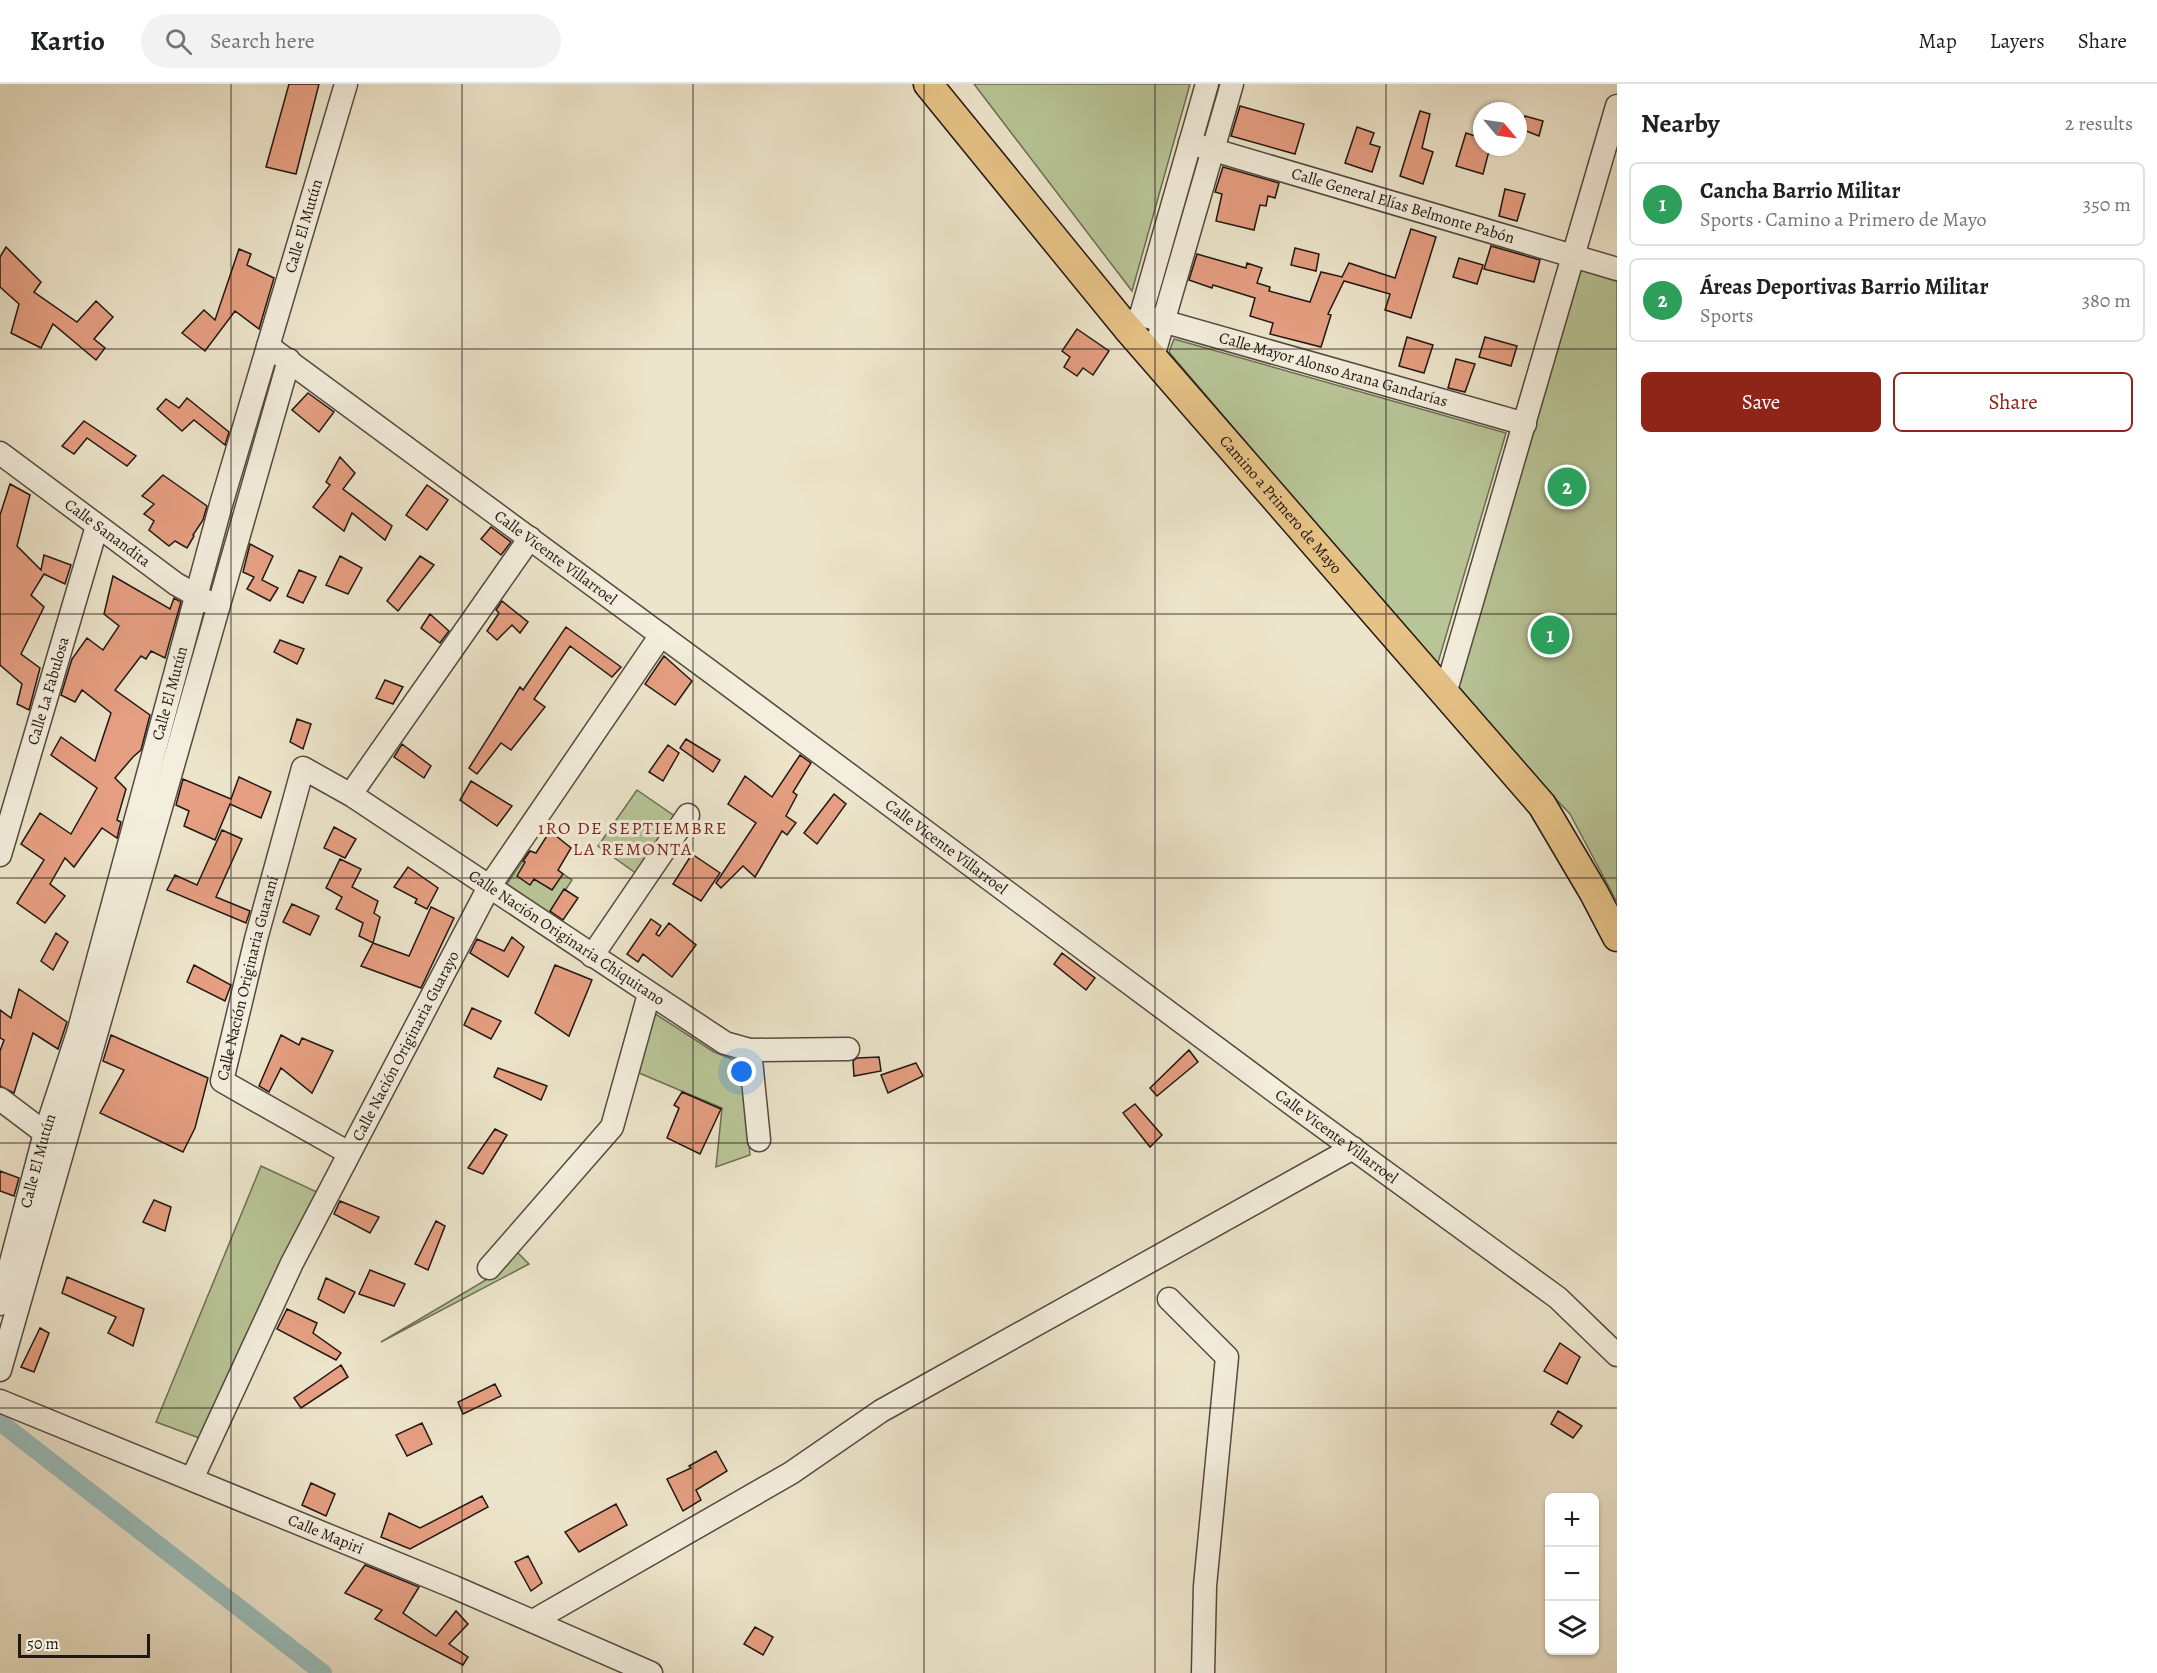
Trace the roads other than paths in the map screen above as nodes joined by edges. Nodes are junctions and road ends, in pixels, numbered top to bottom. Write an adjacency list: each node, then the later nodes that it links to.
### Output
1 (346, 84): 12 (street, Calle El Mutún)
2 (928, 84): 10 (main road, Camino a Primero de Mayo)
3 (1207, 84): 6 (street)
4 (1232, 84): 7 (street)
5 (1617, 106): 8 (street)
6 (1190, 143): 7 (street, Calle General Elías Belmonte Pabón); 10 (street)
7 (1213, 150): 8 (street, Calle General Elías Belmonte Pabón); 11 (street)
8 (1574, 256): 9 (street, Calle General Elías Belmonte Pabón); 15 (street)
9 (1617, 269)
10 (1134, 321): 11 (street, Calle Mayor Alonso Arana Gandarías); 13 (main road, Camino a Primero de Mayo)
11 (1163, 321): 13 (street); 15 (street, Calle Mayor Alonso Arana Gandarías)
12 (268, 346): 14 (street, Calle Vicente Villarroel); 19 (street, Calle El Mutún)
13 (1153, 357): 22 (main road, Camino a Primero de Mayo)
14 (289, 360): 18 (street, Calle Vicente Villarroel); 20 (street, Calle El Mutún)
15 (1525, 424): 22 (street)
16 (0, 453): 17 (street, Calle Sanandita)
17 (97, 526): 19 (street, Calle Sanandita); 26 (street, Calle La Fabulosa)
18 (530, 538): 21 (street, Calle Vicente Villarroel); 24 (street)
19 (197, 595): 20 (street, Calle Sanandita); 34 (street, Calle El Mutún)
20 (216, 608): 42 (street, Calle El Mutún)
21 (661, 635): 27 (street, Calle Nación Originaria Guarayo); 36 (street, Calle Vicente Villarroel)
22 (1445, 694): 28 (main road, Camino a Primero de Mayo)
23 (303, 768): 24 (street, Calle Nación Originaria Chiquitano); 37 (street, Calle Nación Originaria Guaraní)
24 (351, 795): 27 (street, Calle Nación Originaria Chiquitano)
25 (688, 815): 29 (street)
26 (0, 855)
27 (489, 887): 29 (street, Calle Nación Originaria Chiquitano); 37 (street, Calle Nación Originaria Guarayo)
28 (1617, 937)
29 (592, 956): 30 (street, Calle Nación Originaria Chiquitano)
30 (649, 994): 32 (street, Calle Nación Originaria Chiquitano); 38 (street)
31 (848, 1049): 32 (street, Calle Nación Originaria Chiquitano)
32 (750, 1050): 35 (street)
33 (0, 1099): 34 (street)
34 (45, 1134): 40 (street, Calle El Mutún)
35 (759, 1140)
36 (1353, 1148): 41 (street, Calle Vicente Villarroel); 45 (street)
37 (349, 1153): 44 (street, Calle Nación Originaria Guarayo)
38 (489, 1268)
39 (1169, 1299): 47 (street)
40 (0, 1304)
41 (1617, 1355)
42 (0, 1370)
43 (0, 1401): 44 (street, Calle Mapiri)
44 (192, 1479): 45 (street, Calle Mapiri)
45 (533, 1621): 46 (street, Calle Mapiri)
46 (651, 1673)
47 (1203, 1673)

